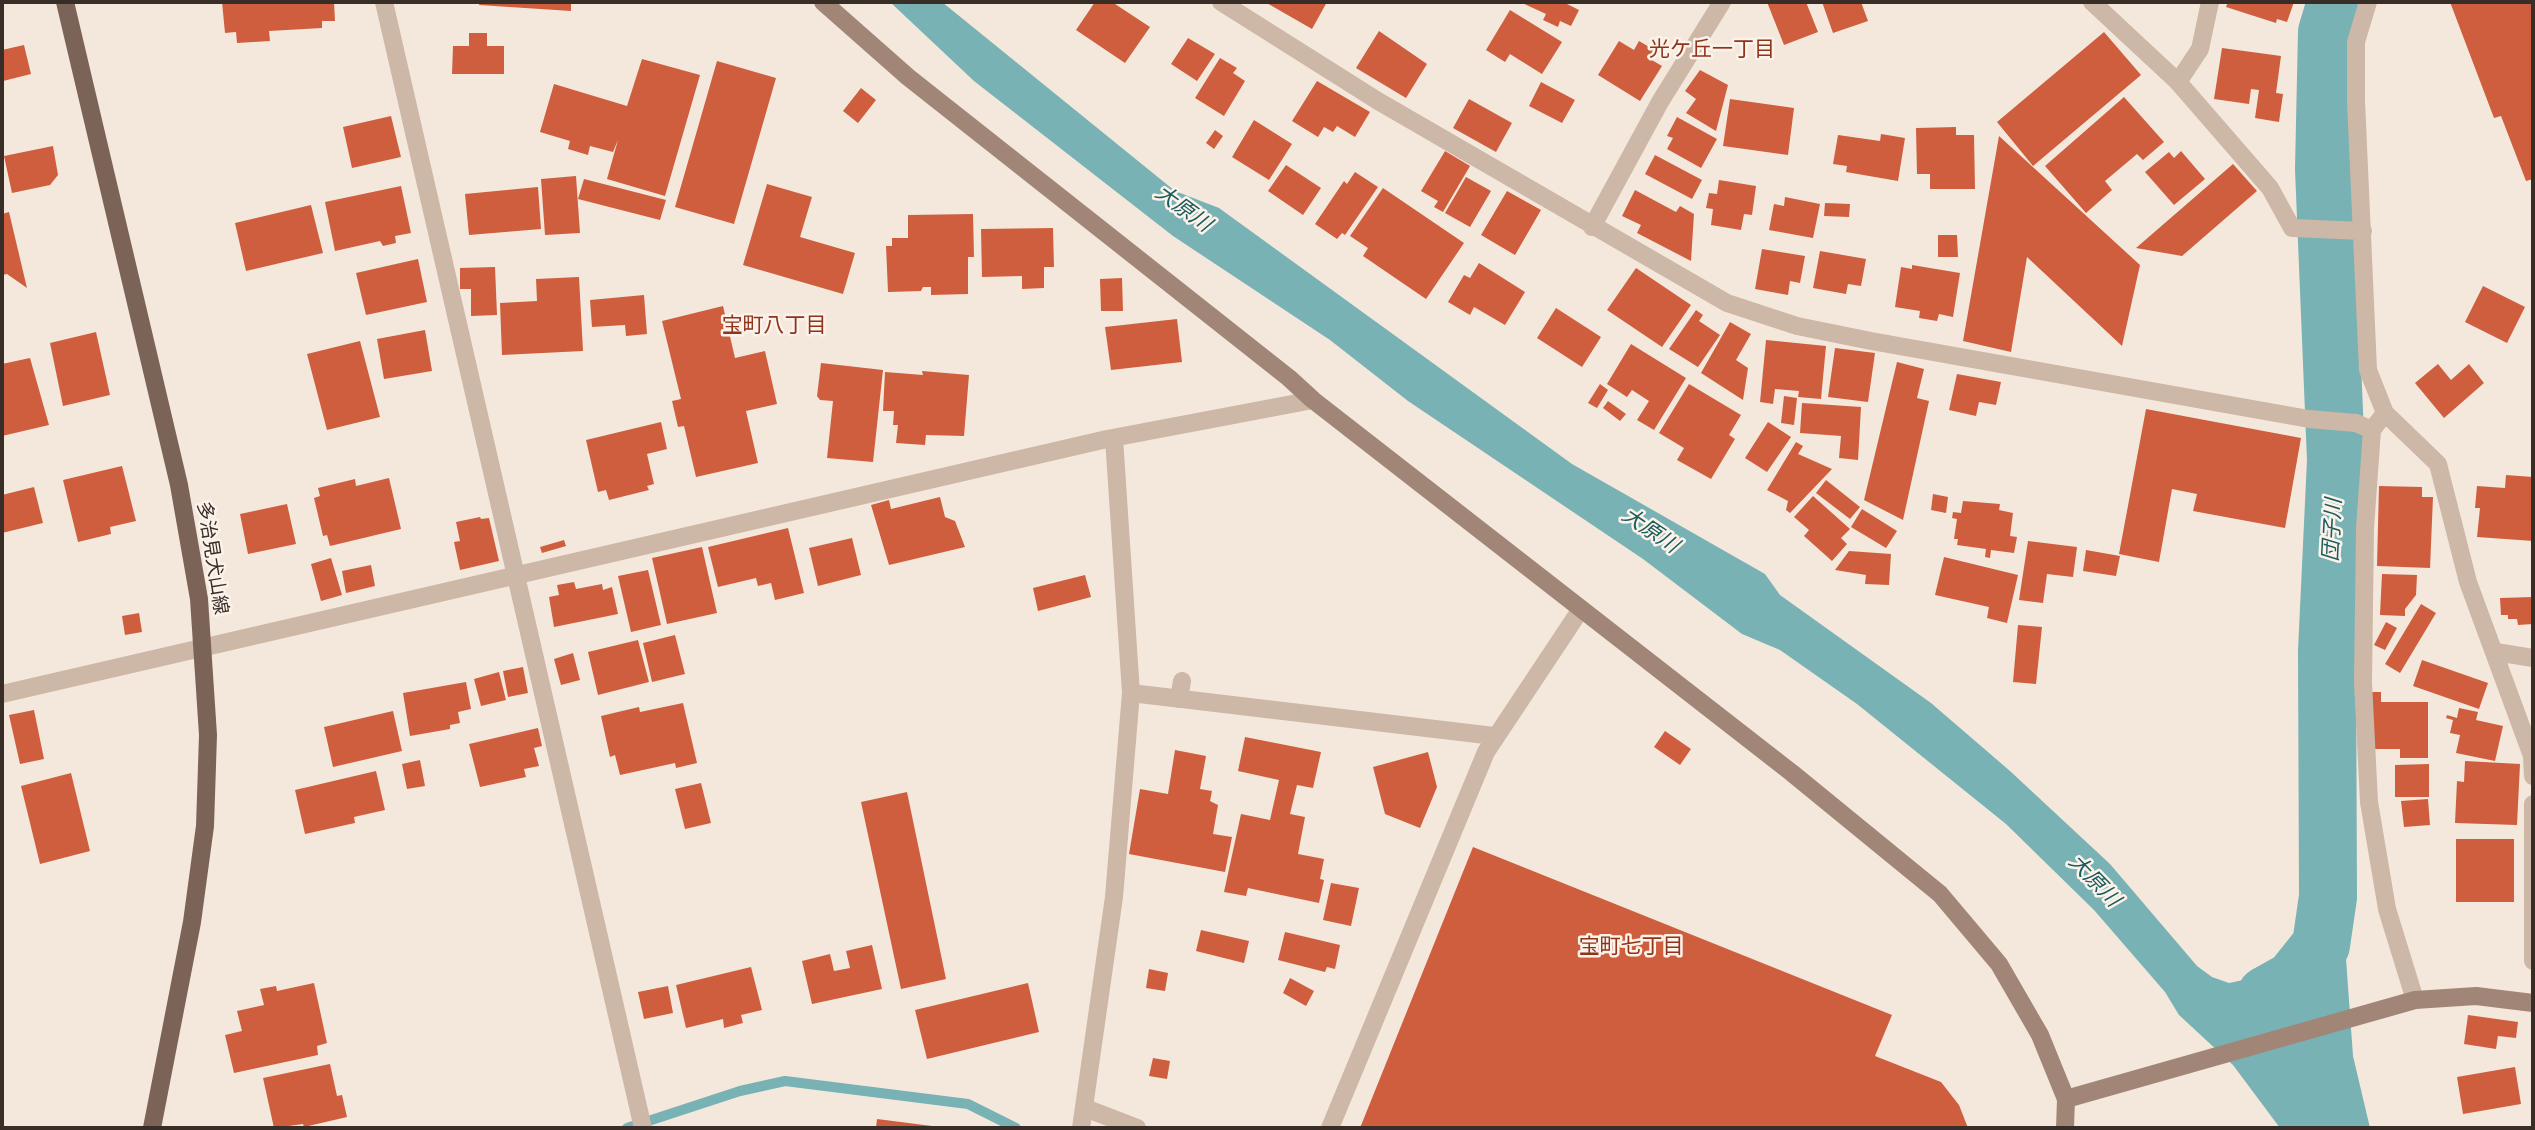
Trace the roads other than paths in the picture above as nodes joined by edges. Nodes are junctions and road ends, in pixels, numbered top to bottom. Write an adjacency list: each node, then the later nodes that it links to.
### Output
1 (65, 2): 19 (main road, 多治見犬山線)
2 (384, 2): 17 (street)
3 (823, 2): 13 (street)
4 (1221, 2): 11 (street)
5 (1722, 2): 11 (street)
6 (2092, 2): 9 (street)
7 (2210, 2): 10 (street)
8 (2368, 2): 12 (street)
9 (2113, 10): 10 (street)
10 (2178, 82): 12 (street)
11 (1592, 227): 15 (street)
12 (2362, 231): 14 (street)
13 (1313, 400): 16 (street); 18 (street)
14 (2385, 414): 15 (street); 20 (street)
15 (2364, 427): 30 (street)
16 (1114, 438): 17 (street); 23 (street)
17 (517, 576): 19 (street); 35 (street)
18 (1581, 609): 26 (street); 32 (street)
19 (202, 649): 24 (street); 34 (main road, 多治見犬山線)
20 (2496, 652): 21 (street); 27 (street)
21 (2533, 658)
22 (1182, 681): 25 (street)
23 (1131, 693): 25 (street); 33 (street)
24 (2, 694)
25 (1179, 699): 26 (street)
26 (1494, 736): 38 (street)
27 (2533, 776)
28 (2533, 804): 29 (street)
29 (2533, 961)
30 (2415, 1000): 31 (street); 32 (street)
31 (2533, 1003)
32 (2066, 1099): 39 (street)
33 (1085, 1108): 36 (street); 37 (street)
34 (152, 1128)
35 (643, 1128)
36 (1081, 1128)
37 (1137, 1128)
38 (1331, 1128)
39 (2065, 1128)

